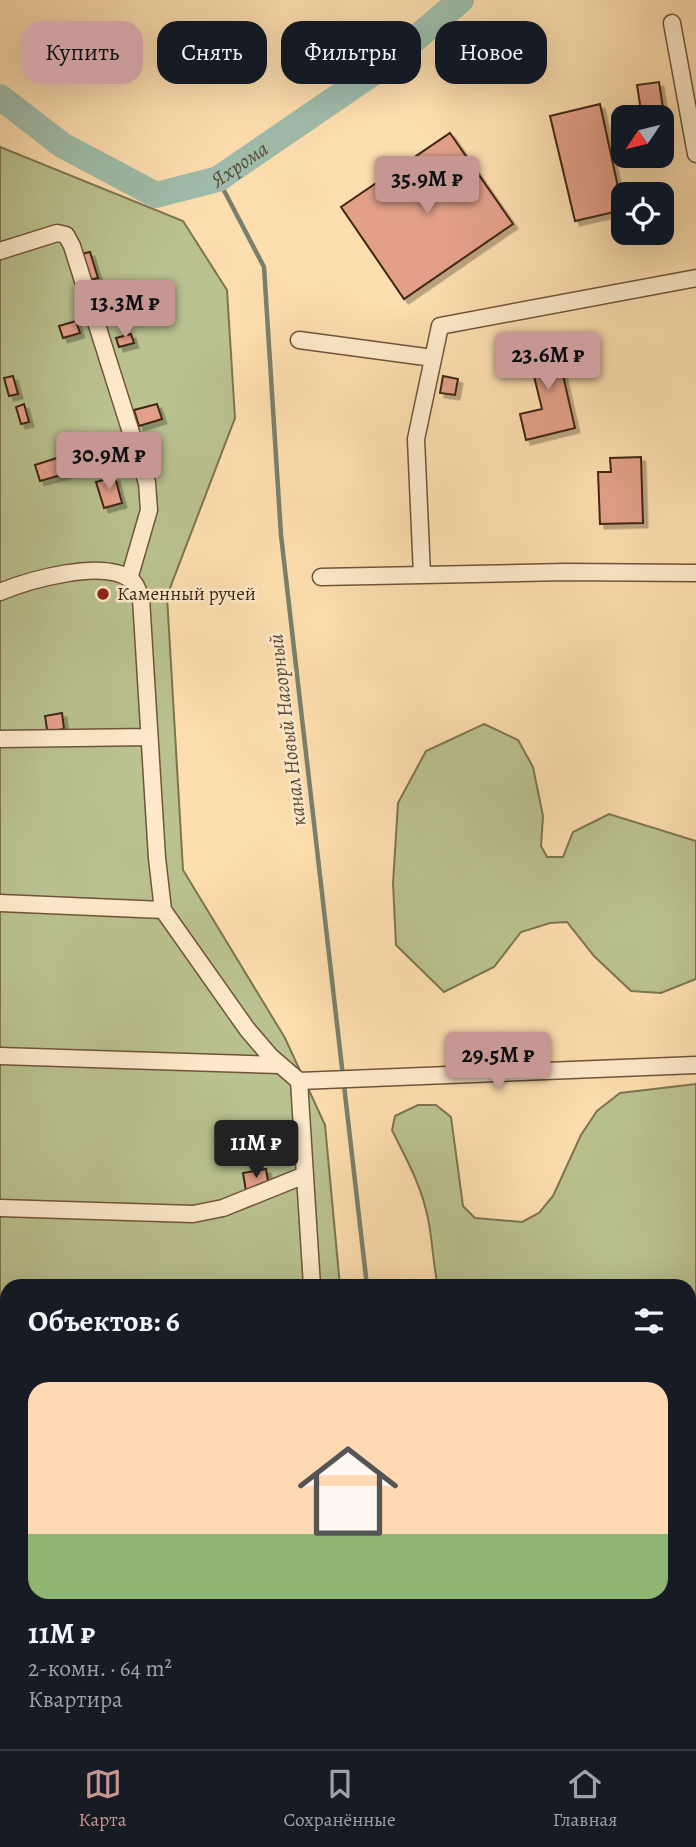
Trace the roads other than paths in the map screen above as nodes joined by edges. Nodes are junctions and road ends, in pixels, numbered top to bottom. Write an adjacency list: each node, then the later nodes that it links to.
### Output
1 (672, 23): 2 (street)
2 (696, 154)
3 (0, 251): 10 (street)
4 (696, 278): 6 (street)
5 (299, 340): 6 (street)
6 (433, 358): 8 (street)
7 (696, 573): 8 (street)
8 (422, 575): 9 (street)
9 (321, 577)
10 (130, 579): 11 (street); 12 (street)
11 (0, 592)
12 (149, 737): 13 (street); 15 (street)
13 (0, 739)
14 (0, 903): 15 (street)
15 (163, 910): 17 (street)
16 (0, 1056): 17 (street)
17 (280, 1065): 19 (street)
18 (696, 1065): 19 (street)
19 (299, 1081): 20 (street)
20 (305, 1175): 21 (street); 22 (street)
21 (0, 1208)
22 (312, 1279)

